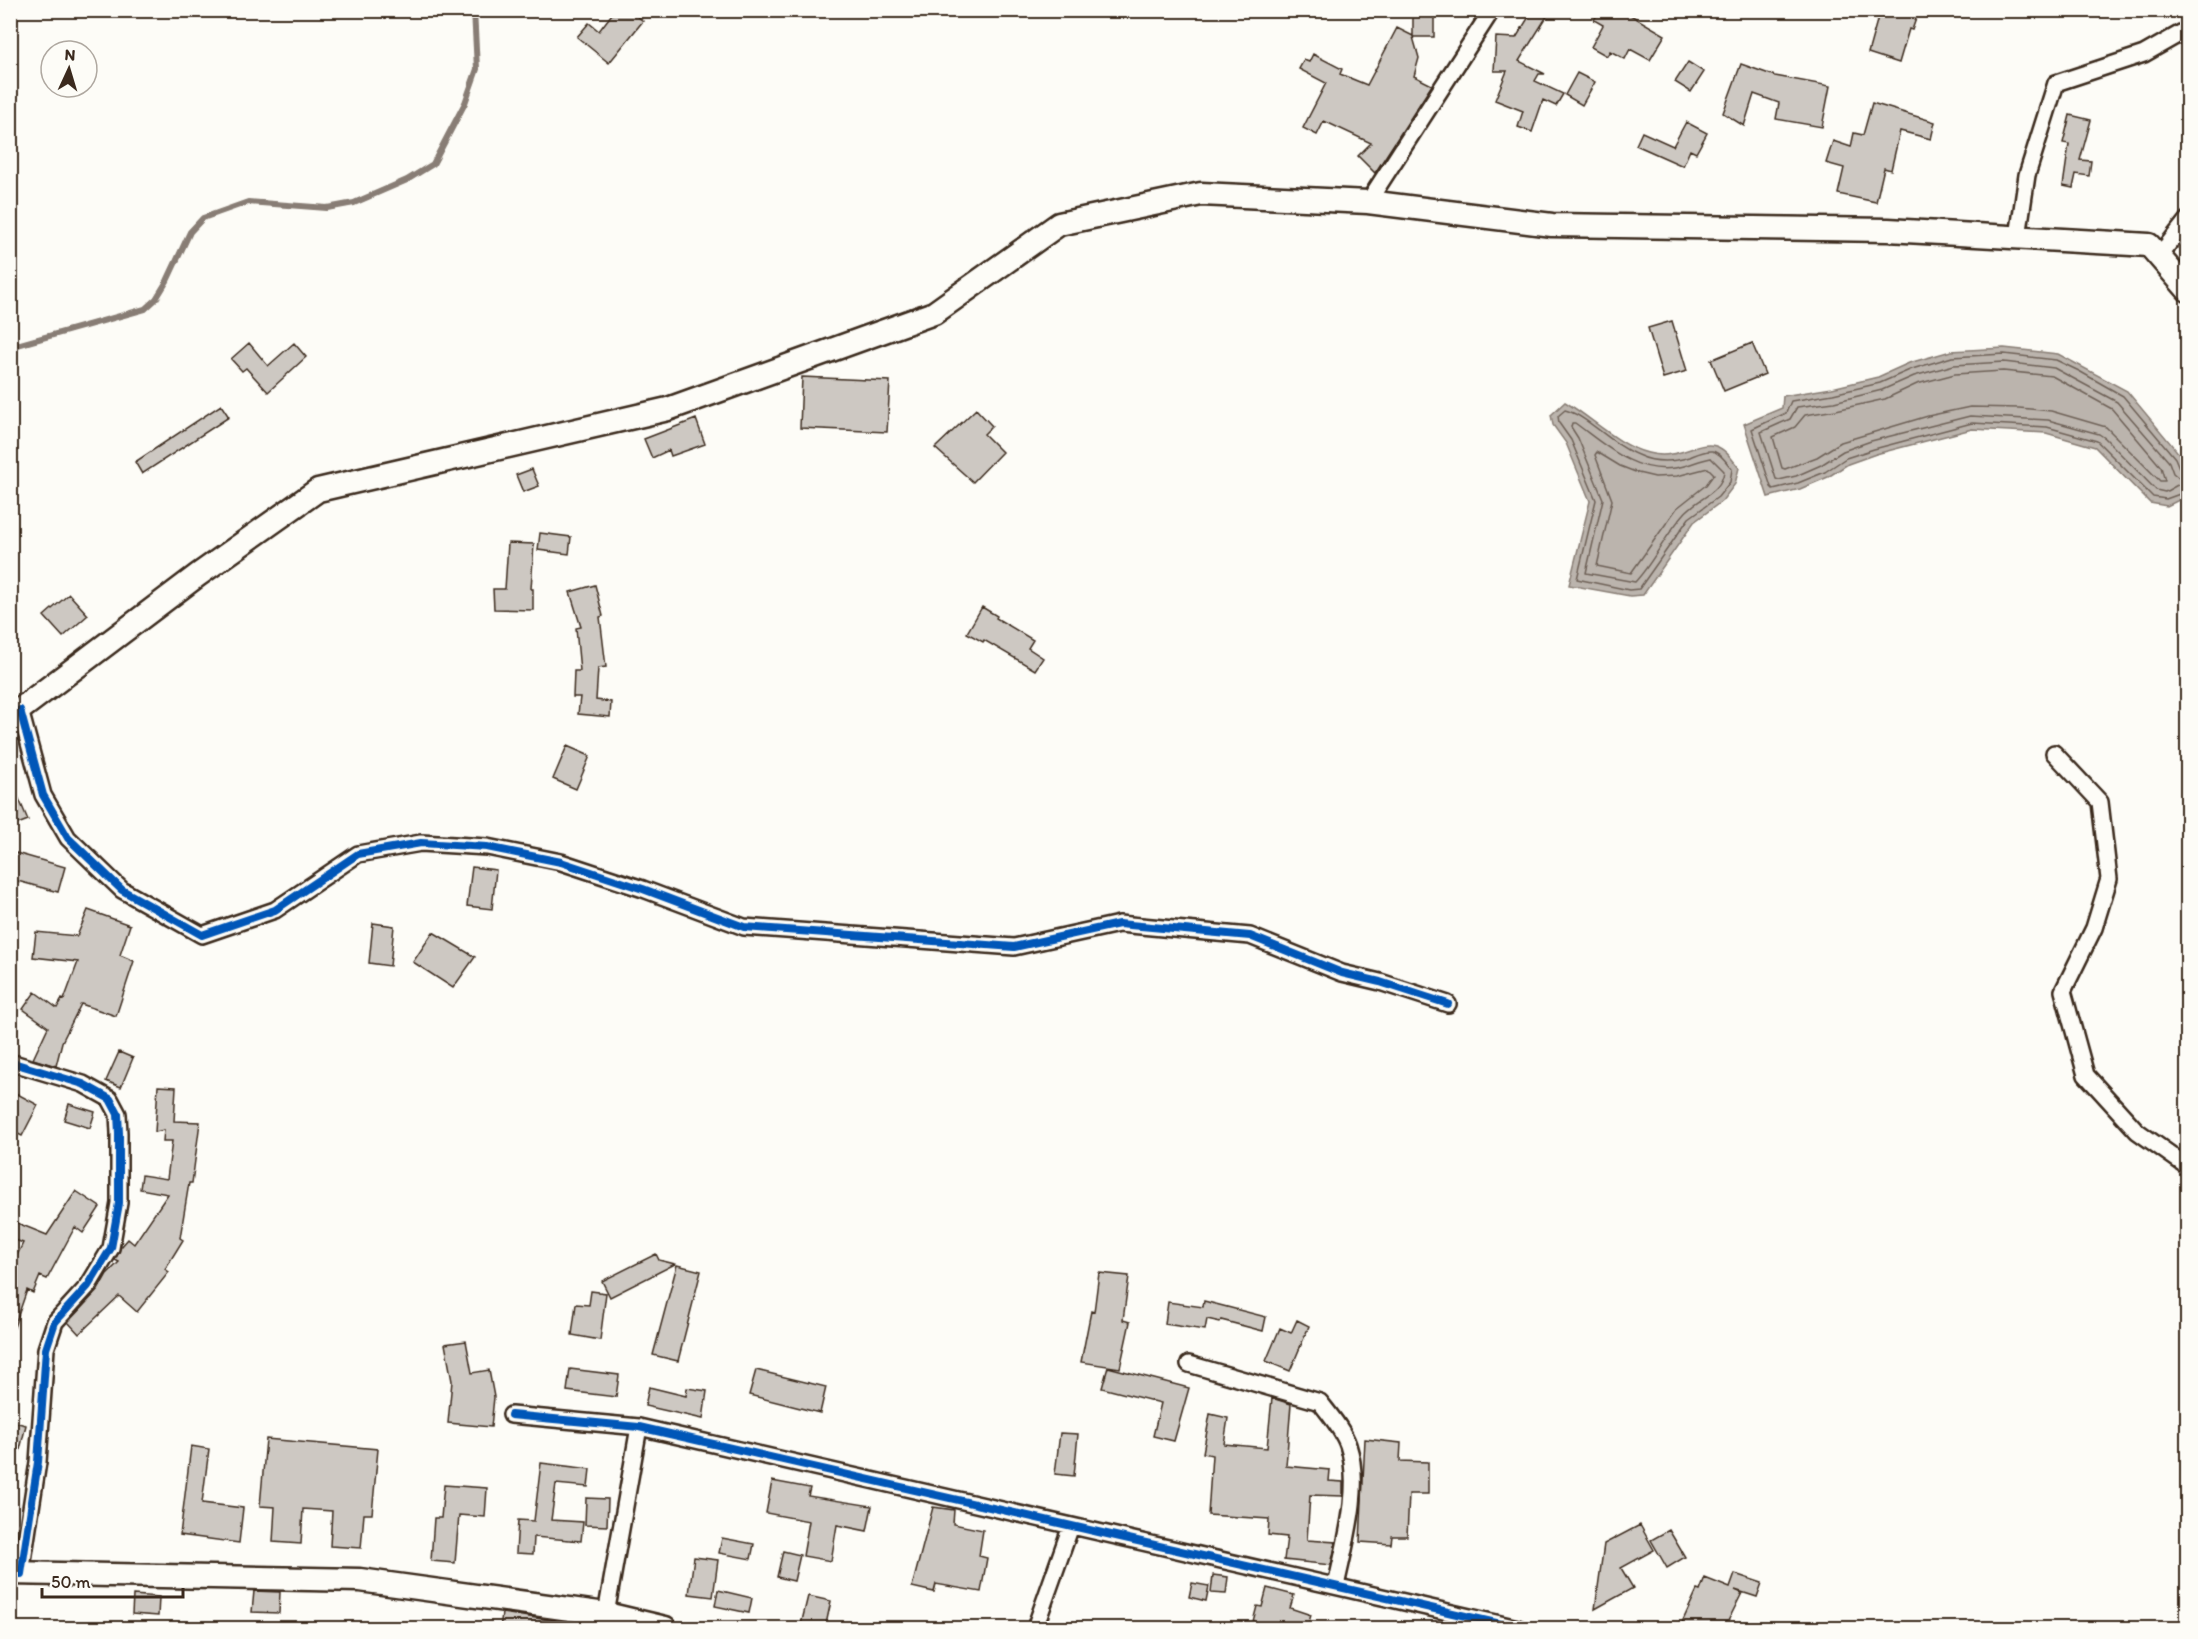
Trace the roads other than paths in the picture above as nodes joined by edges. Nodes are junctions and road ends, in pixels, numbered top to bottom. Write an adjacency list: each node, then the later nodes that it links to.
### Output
1 (1492, 10): 3 (street)
2 (2187, 29): 5 (street)
3 (1368, 202): 5 (main road); 8 (main road)
4 (2187, 219): 6 (street)
5 (2018, 237): 6 (main road)
6 (2159, 256): 7 (main road)
7 (2187, 290)
8 (15, 713): 10 (street)
9 (2054, 753): 12 (street)
10 (1448, 1004)
11 (10, 1062): 17 (street)
12 (2187, 1167)
13 (1189, 1364): 18 (street)
14 (511, 1414): 15 (street)
15 (639, 1427): 16 (street); 19 (street)
16 (1071, 1526): 18 (street); 22 (street)
17 (16, 1574): 19 (main road)
18 (1336, 1586): 20 (street)
19 (606, 1614): 21 (main road)
20 (1492, 1625): 23 (street)
21 (665, 1629)
22 (1035, 1629)
23 (1518, 1629)

